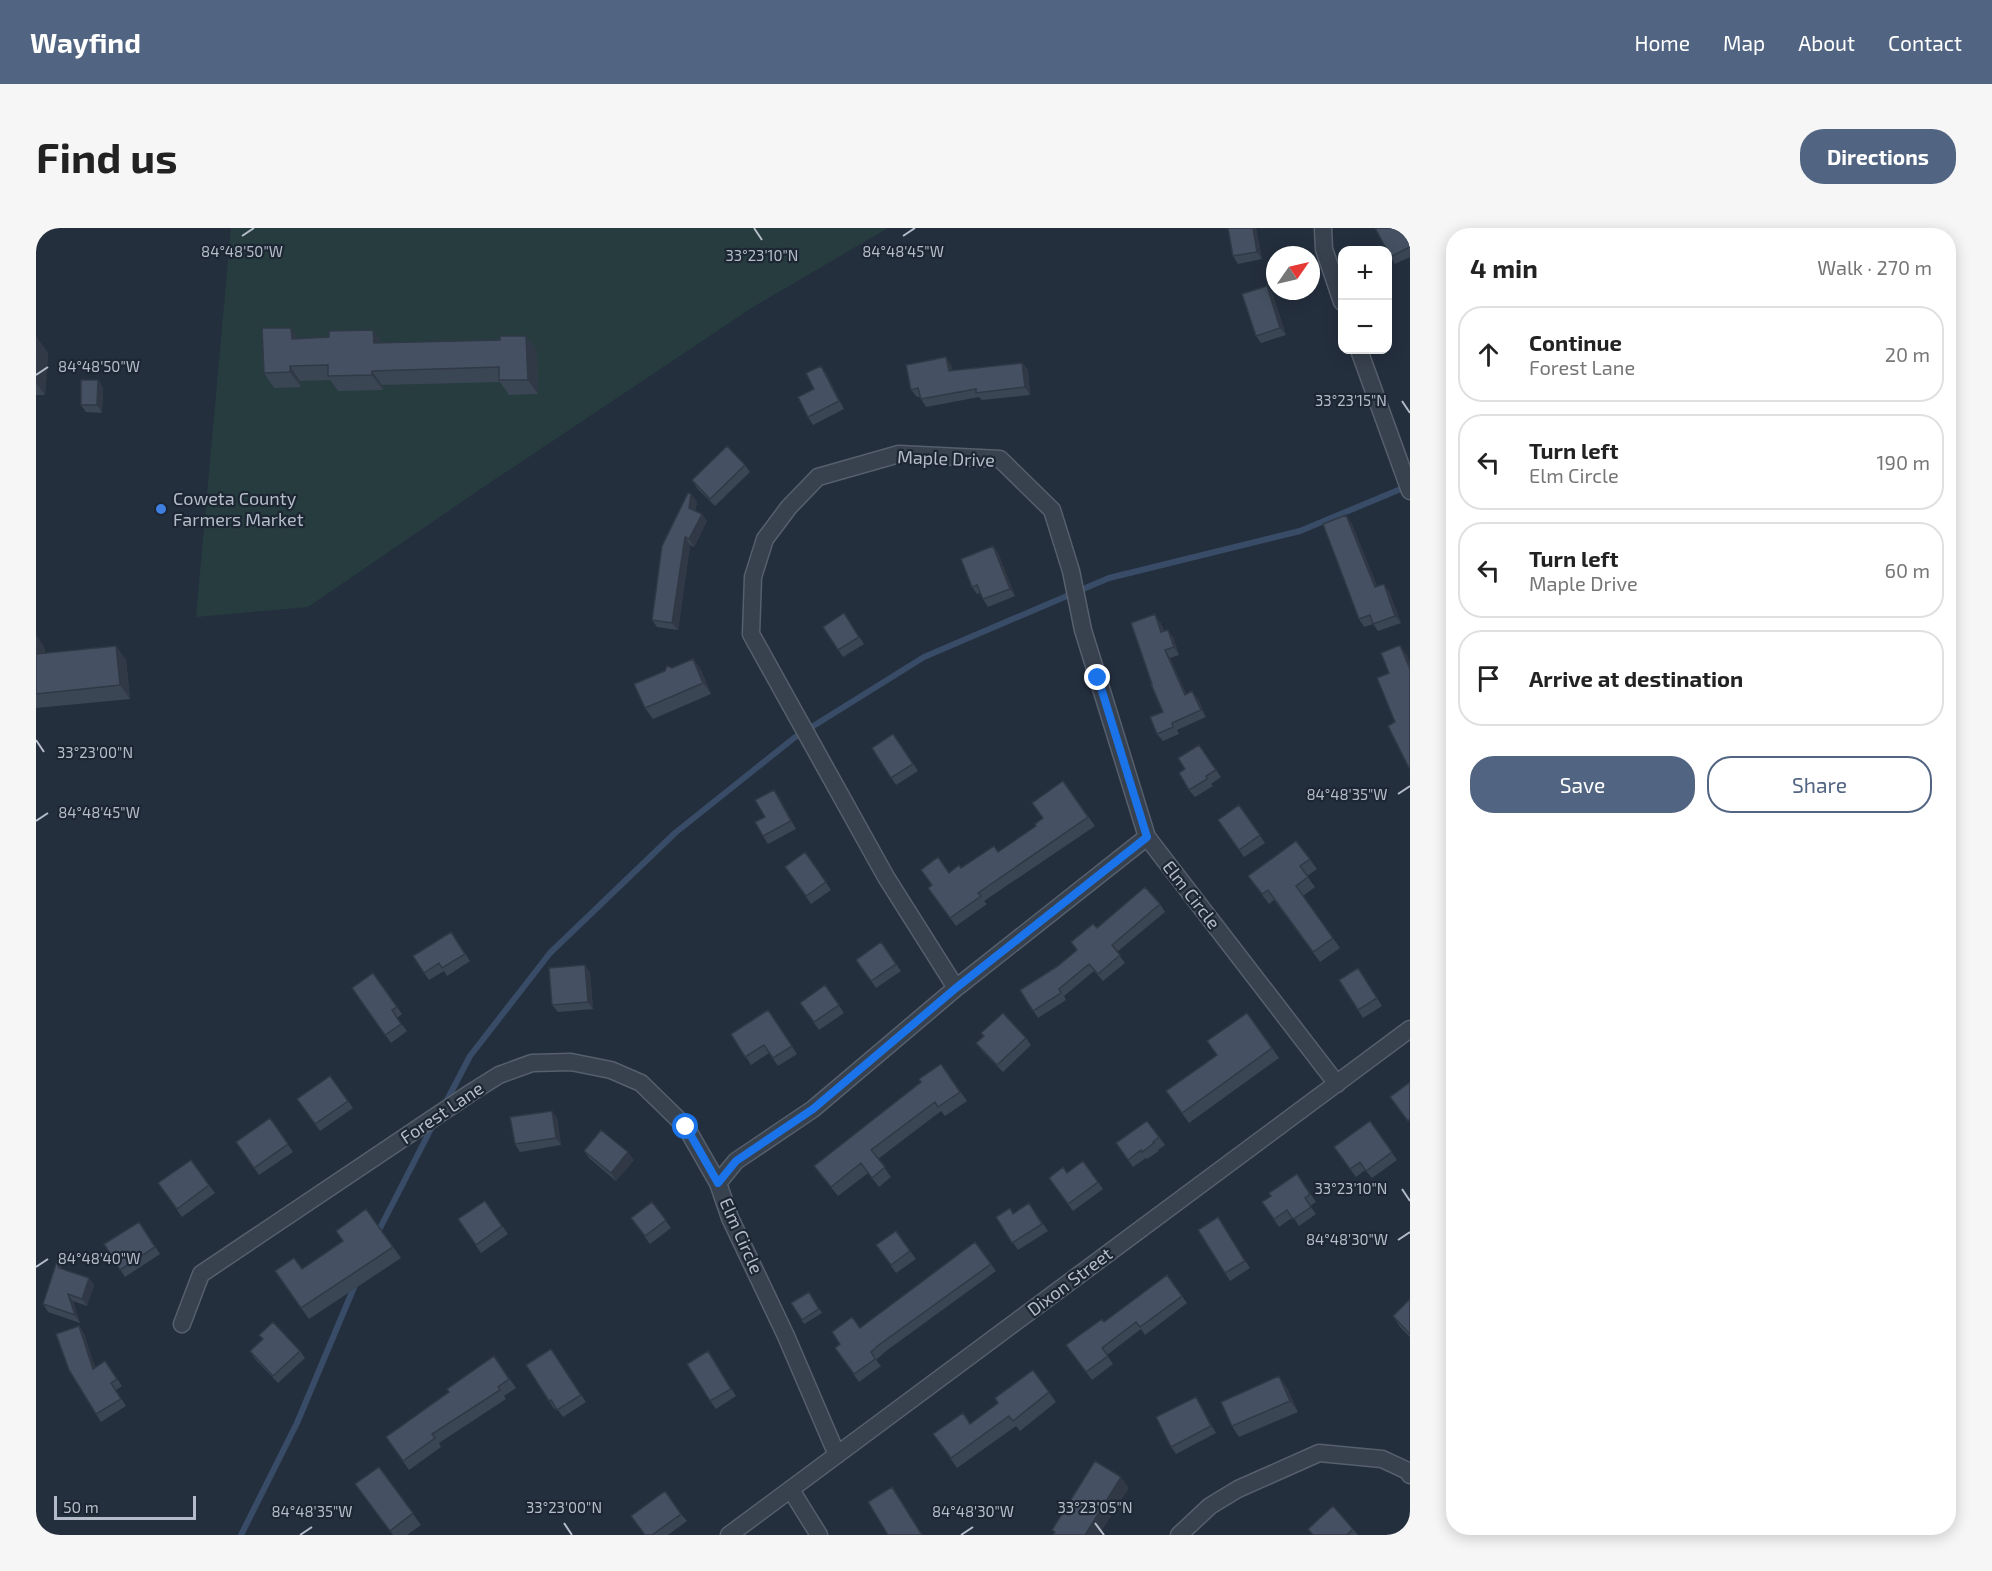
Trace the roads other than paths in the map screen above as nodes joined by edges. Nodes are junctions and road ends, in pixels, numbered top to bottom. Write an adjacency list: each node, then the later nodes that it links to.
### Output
1 (1323, 228): 2 (street)
2 (1341, 300)
3 (1360, 354): 4 (street)
4 (1410, 491)
5 (1147, 837): 6 (street, Elm Circle); 6 (street, Maple Drive); 8 (street, Elm Circle)
6 (956, 988): 9 (street, Elm Circle)
7 (1410, 1029): 8 (street, Dixon Street)
8 (1337, 1084): 11 (street, Dixon Street)
9 (718, 1183): 10 (street, Forest Lane); 11 (street, Elm Circle)
10 (182, 1324)
11 (837, 1455): 13 (street, Dixon Street)
12 (1410, 1475): 16 (street)
13 (791, 1490): 14 (street, Dixon Street); 15 (street)
14 (729, 1535)
15 (819, 1535)
16 (1179, 1535)

